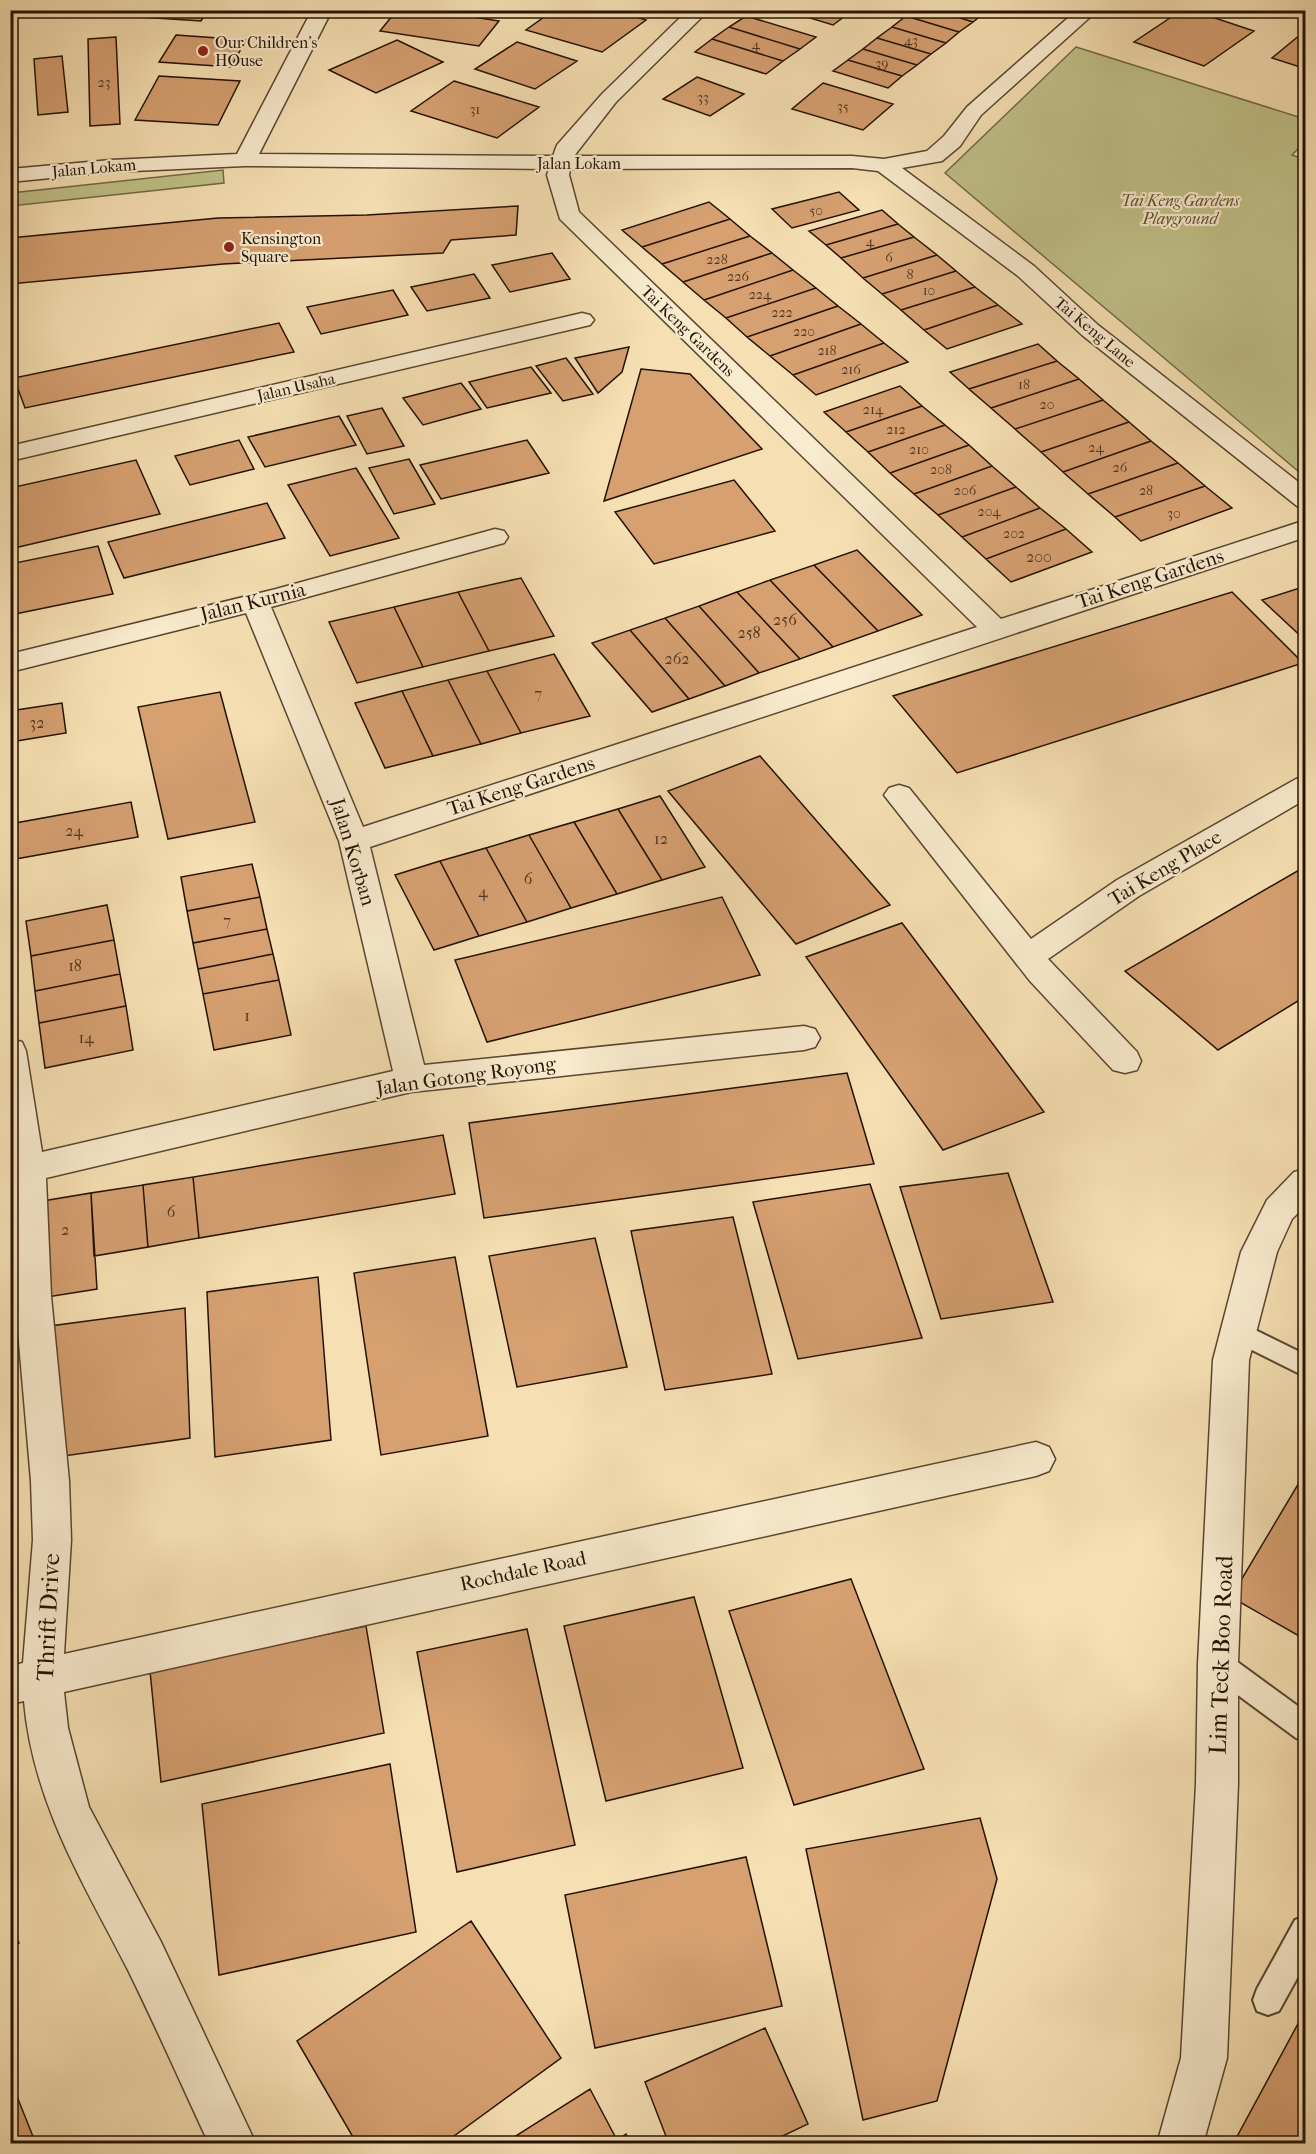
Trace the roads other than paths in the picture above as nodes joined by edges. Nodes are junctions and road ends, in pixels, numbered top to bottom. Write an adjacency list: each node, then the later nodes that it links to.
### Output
1 (322, 10): 4 (street)
2 (700, 10): 5 (street)
3 (1089, 10): 6 (street, Jalan Lokam)
4 (245, 160): 5 (street, Jalan Lokam); 7 (street, Jalan Lokam)
5 (560, 163): 6 (street, Jalan Lokam); 14 (street, Tai Keng Gardens)
6 (884, 165): 10 (street, Tai Keng Lane)
7 (10, 176)
8 (582, 320): 9 (street, Jalan Usaha)
9 (10, 454)
10 (1305, 501)
11 (1305, 528): 14 (street, Tai Keng Gardens)
12 (495, 537): 13 (street, Jalan Kurnia)
13 (255, 601): 15 (street, Jalan Kurnia); 18 (street, Jalan Korban)
14 (995, 629): 18 (street, Tai Keng Gardens)
15 (10, 663)
16 (1305, 786): 19 (street, Tai Keng Place)
17 (899, 795): 19 (street)
18 (354, 841): 23 (street, Jalan Korban)
19 (1029, 956): 22 (street)
20 (804, 1038): 23 (street, Jalan Gotong Royong)
21 (10, 1051): 24 (street, Thrift Drive)
22 (1125, 1061)
23 (411, 1079): 24 (street, Jalan Gotong Royong)
24 (28, 1168): 30 (street, Thrift Drive)
25 (1305, 1182): 26 (street, Lim Teck Boo Road)
26 (1237, 1331): 27 (lane); 29 (street, Lim Teck Boo Road)
27 (1305, 1367)
28 (1036, 1459): 30 (street, Rochdale Road)
29 (1218, 1664): 31 (lane); 35 (street, Lim Teck Boo Road)
30 (26, 1681): 34 (street, Thrift Drive)
31 (1305, 1729)
32 (1305, 1932): 33 (lane)
33 (1268, 2000)
34 (233, 2144)
35 (1180, 2144)

